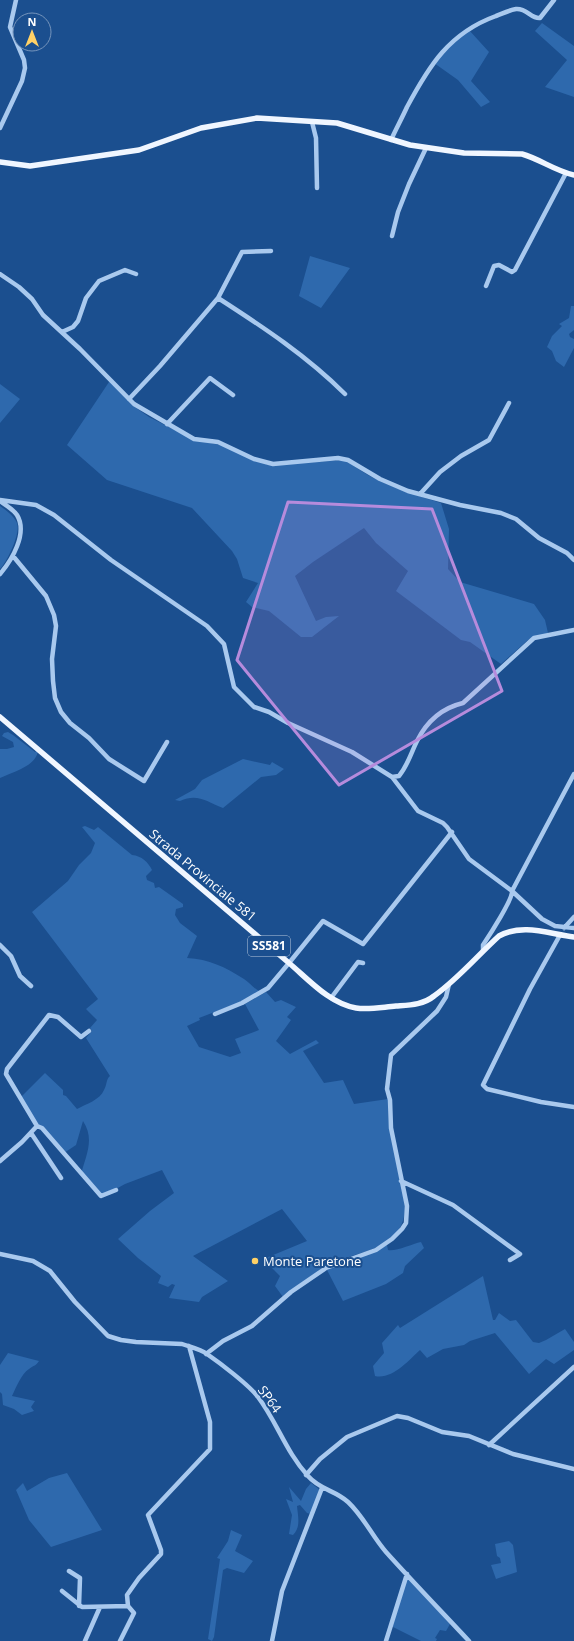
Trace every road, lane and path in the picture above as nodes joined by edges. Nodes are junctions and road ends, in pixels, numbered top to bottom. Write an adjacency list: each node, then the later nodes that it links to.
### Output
1 (16, 0): 4 (street)
2 (554, 0): 5 (street)
3 (312, 122): 5 (main road); 7 (main road); 10 (street)
4 (0, 128)
5 (391, 140): 6 (main road)
6 (426, 148): 8 (main road); 11 (street)
7 (0, 162)
8 (566, 173): 9 (main road); 15 (street)
9 (574, 175)
10 (317, 188)
11 (392, 236)
12 (271, 251): 16 (street)
13 (0, 274): 17 (street)
14 (136, 274): 17 (street)
15 (486, 286)
16 (218, 298): 18 (street); 20 (street)
17 (62, 332): 20 (street)
18 (344, 394)
19 (233, 395): 22 (street)
20 (129, 399): 22 (street)
21 (509, 403): 23 (street)
22 (167, 424): 23 (street)
23 (420, 494): 26 (street)
24 (0, 500): 25 (street); 32 (street)
25 (13, 556): 27 (street); 30 (street)
26 (574, 560)
27 (0, 574)
28 (574, 630): 32 (street)
29 (0, 716): 42 (main road, Strada Provinciale 581 / SS581)
30 (167, 742)
31 (574, 774): 34 (street)
32 (392, 777): 33 (street)
33 (452, 832): 34 (street); 42 (street)
34 (512, 891): 36 (street); 41 (street)
35 (574, 917): 36 (street)
36 (564, 928): 37 (street)
37 (574, 928)
38 (560, 935): 39 (main road, Strada Provinciale 581 / SS581); 41 (main road, Strada Provinciale 581 / SS581); 49 (street)
39 (574, 937)
40 (0, 945): 45 (street)
41 (482, 951): 44 (main road, Strada Provinciale 581 / SS581)
42 (289, 963): 46 (main road, Strada Provinciale 581 / SS581); 47 (street)
43 (363, 963): 46 (street)
44 (449, 984): 46 (main road, Strada Provinciale 581 / SS581); 54 (street)
45 (32, 986)
46 (331, 998)
47 (215, 1014)
48 (89, 1031): 50 (street)
49 (574, 1107)
50 (37, 1126): 51 (street); 55 (street)
51 (30, 1133): 52 (street); 53 (street)
52 (0, 1161)
53 (61, 1178)
54 (401, 1180): 57 (street); 59 (street)
55 (116, 1190)
56 (0, 1254): 58 (street, SP64 / SP64)
57 (510, 1260)
58 (189, 1346): 59 (street, SP64 / SP64); 69 (street)
59 (206, 1354): 63 (street, SP64 / SP64)
60 (574, 1367): 61 (street)
61 (488, 1445): 62 (street); 63 (street)
62 (574, 1469)
63 (306, 1474): 64 (street, SP64 / SP64)
64 (322, 1488): 66 (street, SP64 / SP64); 73 (street)
65 (69, 1571): 68 (street)
66 (407, 1574): 74 (street); 75 (street, SP64 / SP64)
67 (62, 1591): 68 (street)
68 (79, 1606): 70 (street)
69 (128, 1606): 70 (street); 72 (street)
70 (100, 1608): 71 (street)
71 (85, 1641)
72 (120, 1641)
73 (272, 1641)
74 (386, 1641)
75 (468, 1641)

